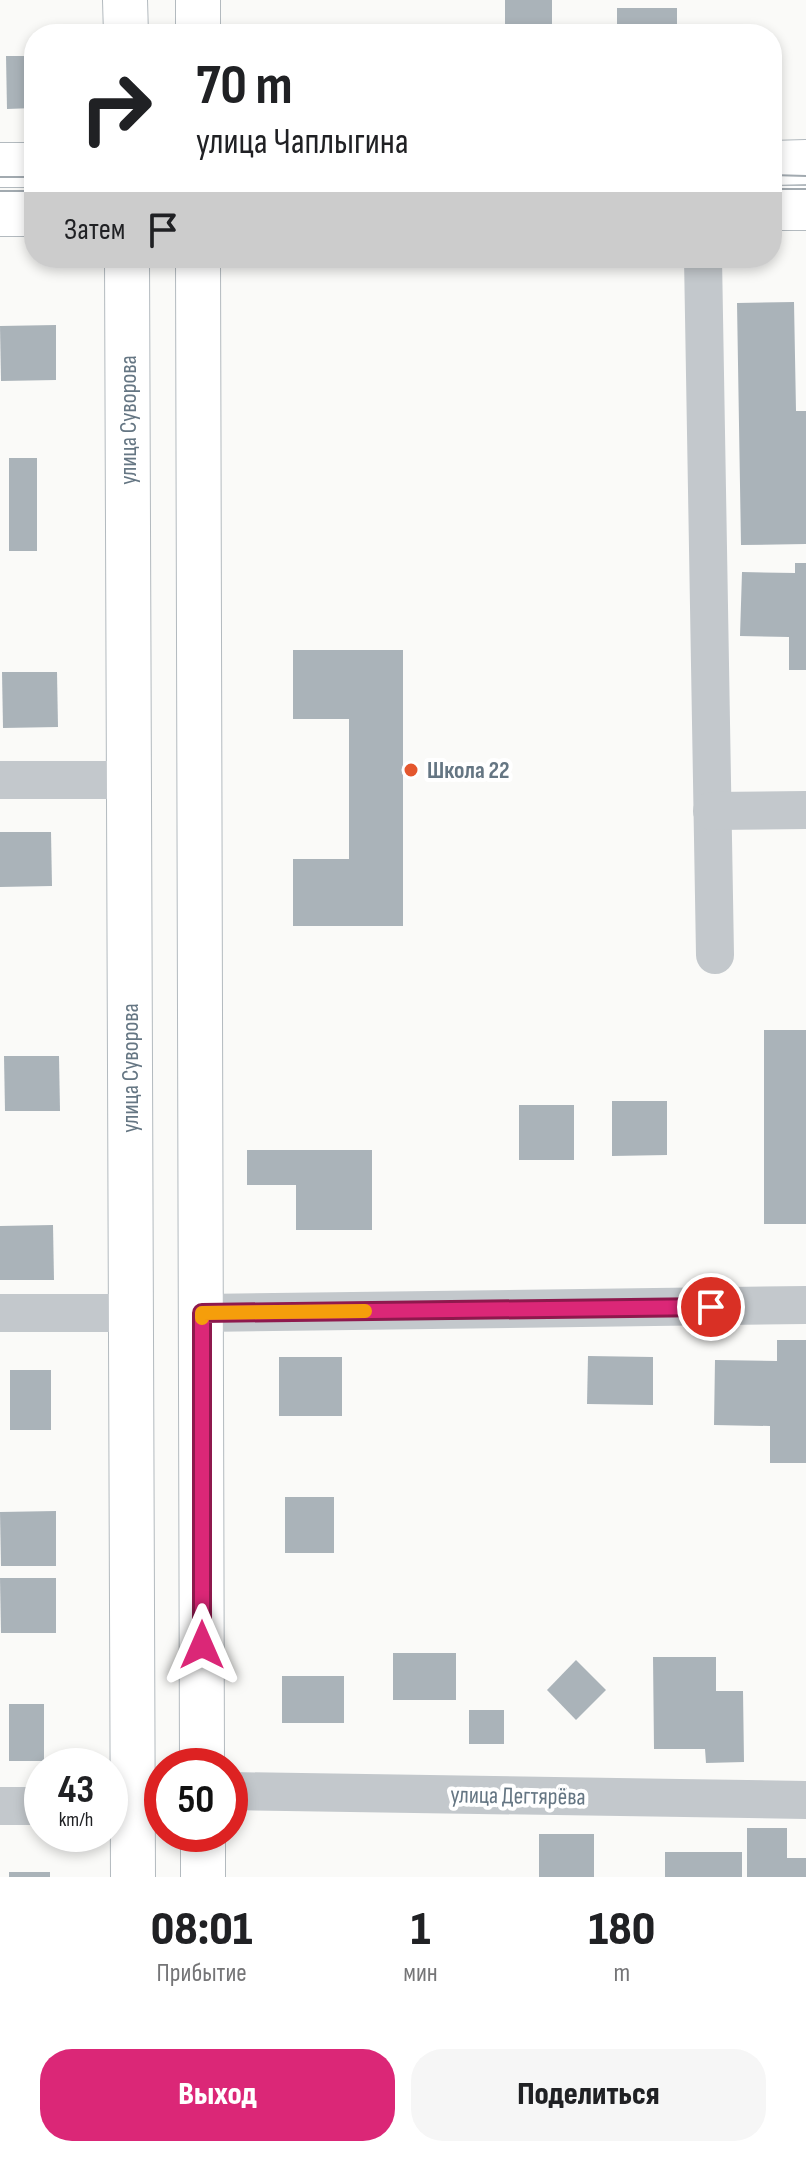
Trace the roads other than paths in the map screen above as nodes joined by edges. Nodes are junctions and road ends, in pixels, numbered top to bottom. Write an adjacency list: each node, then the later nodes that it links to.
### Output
1 (125, 0): 3 (main road)
2 (198, 0): 4 (main road)
3 (126, 24)
4 (198, 24)
5 (806, 162): 6 (main road)
6 (782, 163)
7 (0, 165): 8 (main road)
8 (24, 165)
9 (782, 208): 10 (main road)
10 (806, 208)
11 (0, 214): 12 (main road)
12 (24, 214)
13 (127, 268): 17 (main road, улица Суворова)
14 (198, 268): 24 (main road)
15 (703, 268): 19 (street)
16 (0, 780): 17 (street)
17 (128, 780): 23 (main road, улица Суворова)
18 (806, 810): 19 (street)
19 (712, 811): 20 (street)
20 (715, 955)
21 (806, 1305): 24 (street)
22 (0, 1313): 23 (street)
23 (132, 1313): 25 (main road, улица Суворова)
24 (202, 1313): 26 (main road)
25 (123, 1748)
26 (202, 1748)
27 (248, 1791): 28 (street, улица Дегтярёва)
28 (806, 1800)
29 (0, 1806): 30 (street)
30 (24, 1806)
31 (128, 1845): 33 (main road, улица Суворова)
32 (203, 1852): 34 (main road)
33 (133, 1877)
34 (203, 1877)

